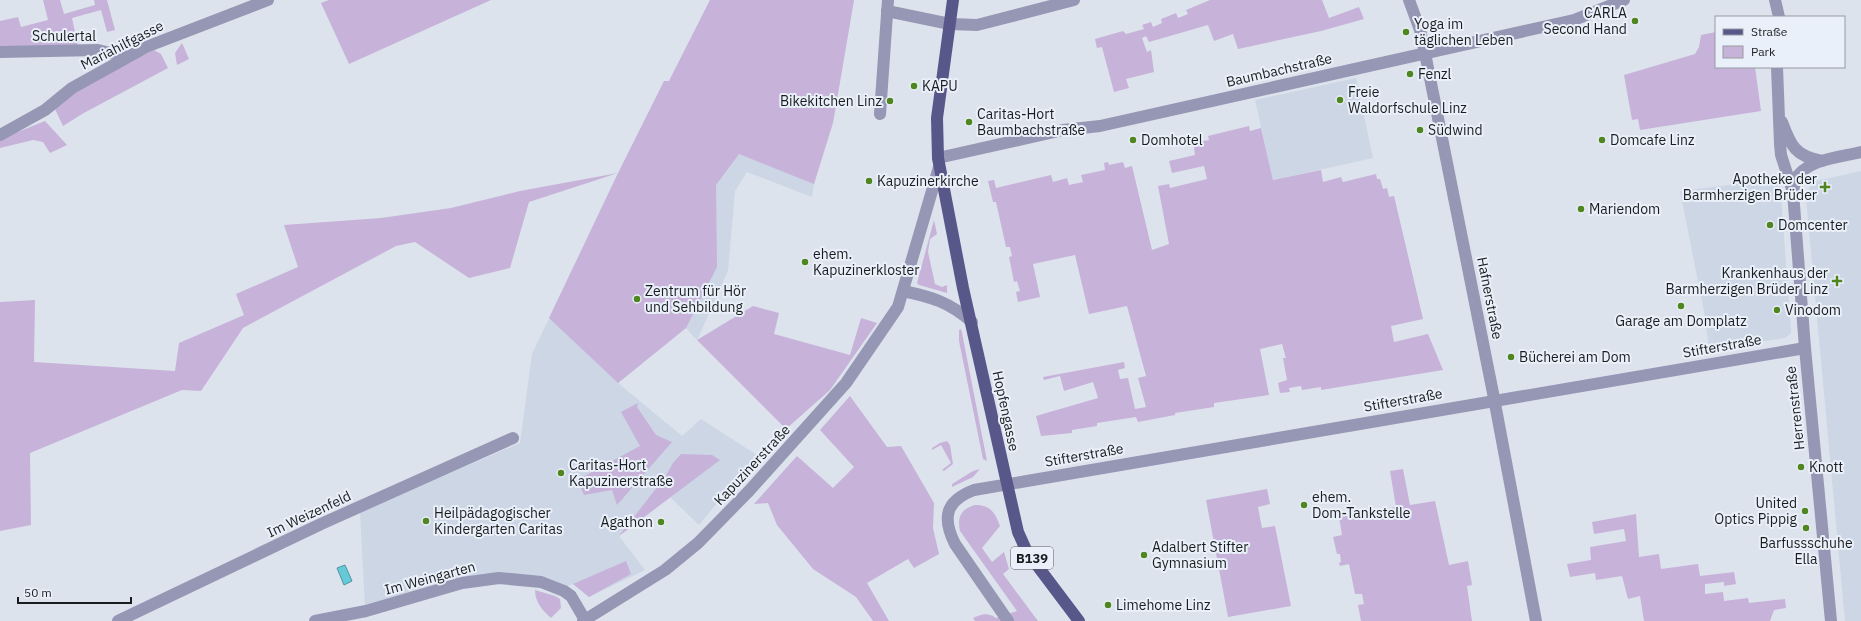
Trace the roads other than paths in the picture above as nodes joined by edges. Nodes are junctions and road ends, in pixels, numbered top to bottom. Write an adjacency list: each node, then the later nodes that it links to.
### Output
1 (268, 0): 12 (street, Mariahilfgasse)
2 (953, 0): 9 (main road, Kapuzinerstraße / B139)
3 (1074, 0): 9 (street)
4 (1409, 0): 11 (street, Hafnerstraße)
5 (1624, 0): 11 (street, Baumbachstraße)
6 (1775, 0): 8 (street)
7 (887, 5): 9 (street); 15 (street)
8 (1779, 16)
9 (950, 24): 19 (main road, Kapuzinerstraße / B139)
10 (0, 52): 12 (street, Schulertal)
11 (1424, 53): 19 (street, Baumbachstraße); 25 (street, Hafnerstraße)
12 (127, 57): 16 (street, Mariahilfgasse)
13 (1777, 68): 14 (street, Herrenstraße)
14 (1779, 112): 18 (street, Herrenstraße); 21 (street, Herrenstraße)
15 (880, 114)
16 (0, 135)
17 (1861, 152): 18 (street)
18 (1822, 161): 21 (street, Herrenstraße)
19 (938, 162): 20 (main road, Kapuzinerstraße / B139); 22 (street, Kapuzinerstraße)
20 (943, 191): 23 (main road, Hopfengasse / B139)
21 (1793, 192): 24 (street, Herrenstraße)
22 (903, 291): 23 (street); 28 (street, Kapuzinerstraße)
23 (972, 322): 27 (main road, Hopfengasse / B139)
24 (1804, 348): 25 (street, Stifterstraße); 34 (street, Herrenstraße)
25 (1495, 400): 27 (street, Stifterstraße); 33 (street, Hafnerstraße)
26 (513, 438): 29 (street, Im Weizenfeld)
27 (1006, 484): 31 (street, Stifterstraße); 32 (main road, Hopfengasse / B139)
28 (584, 620): 30 (street, Im Weingarten)
29 (118, 621)
30 (315, 621)
31 (1008, 621)
32 (1079, 621)
33 (1536, 621)
34 (1831, 621)

